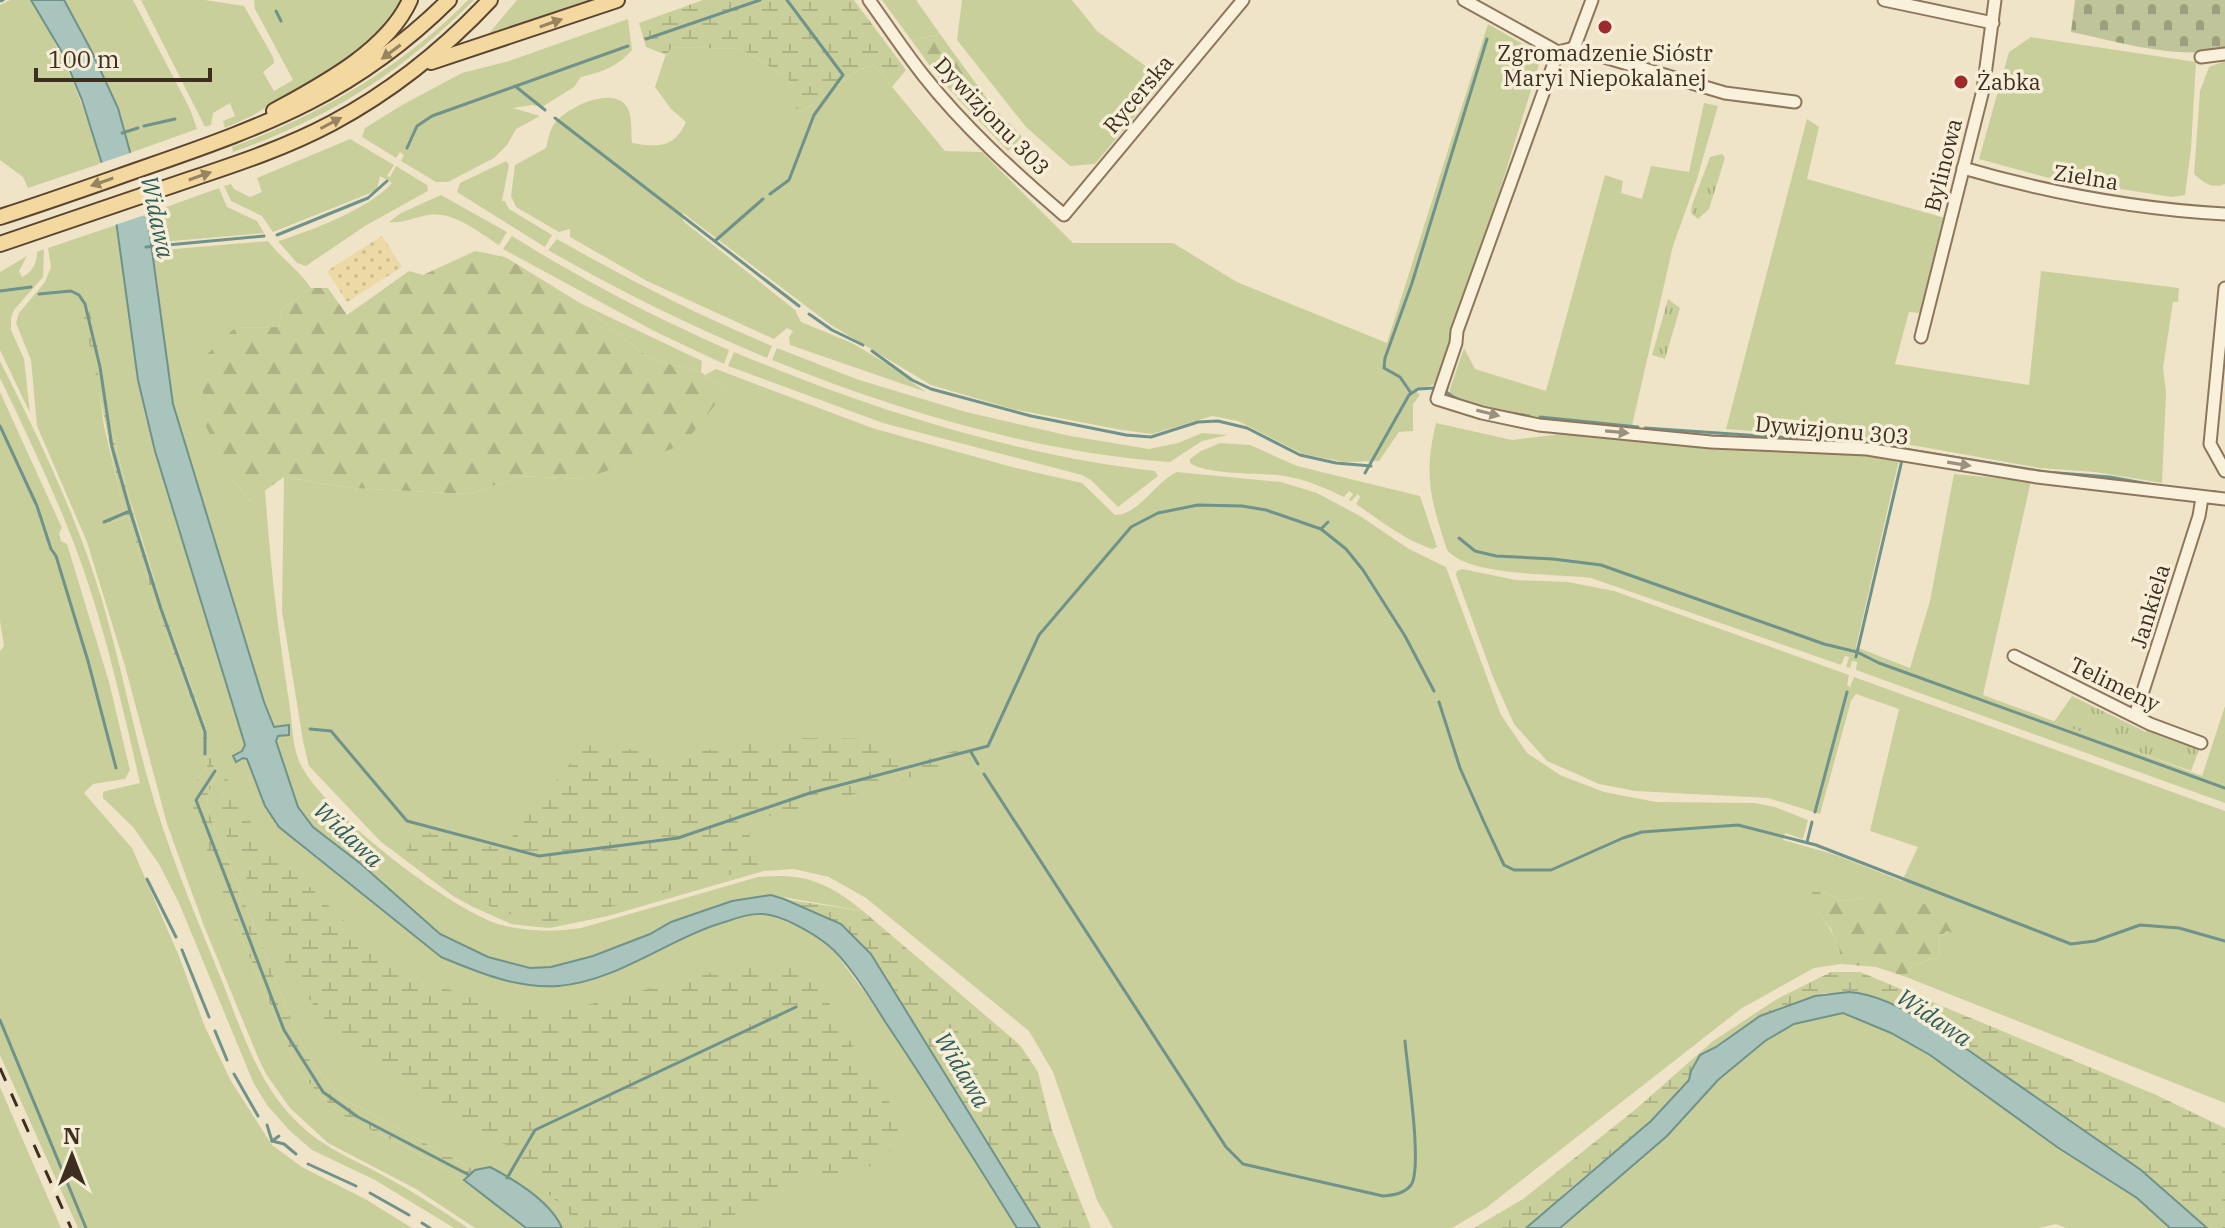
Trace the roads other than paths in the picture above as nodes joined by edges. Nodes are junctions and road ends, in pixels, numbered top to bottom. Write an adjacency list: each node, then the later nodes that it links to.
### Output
1 (410, 0): 18 (main road)
2 (449, 0): 18 (main road, one-way to 18)
3 (490, 0): 16 (main road)
4 (617, 0): 16 (main road, one-way to 4)
5 (869, 0): 21 (street, Dywizjonu 303)
6 (1243, 0): 21 (street, Rycerska)
7 (1464, 0): 13 (street)
8 (1592, 0): 12 (street)
9 (1884, 0): 11 (street)
10 (1995, 0): 11 (street, Bylinowa)
11 (1993, 23): 19 (street, Bylinowa)
12 (1574, 48): 13 (street); 17 (street)
13 (1558, 52): 28 (street, Dywizjonu 303, one-way to 28)
14 (2225, 54): 15 (street)
15 (2201, 57)
16 (420, 66): 23 (main road, one-way to 16)
17 (1795, 102)
18 (231, 137): 22 (main road, one-way to 22)
19 (1963, 168): 20 (street, Zielna); 25 (street, Bylinowa)
20 (2225, 214)
21 (1064, 215)
22 (6, 216)
23 (0, 244)
24 (2225, 288): 26 (street)
25 (1921, 337)
26 (2225, 471)
27 (2225, 499): 28 (street, Dywizjonu 303)
28 (2202, 503): 30 (street, Jankiela)
29 (2014, 656): 30 (street, Telimeny)
30 (2135, 716): 31 (street, Telimeny)
31 (2201, 743)

